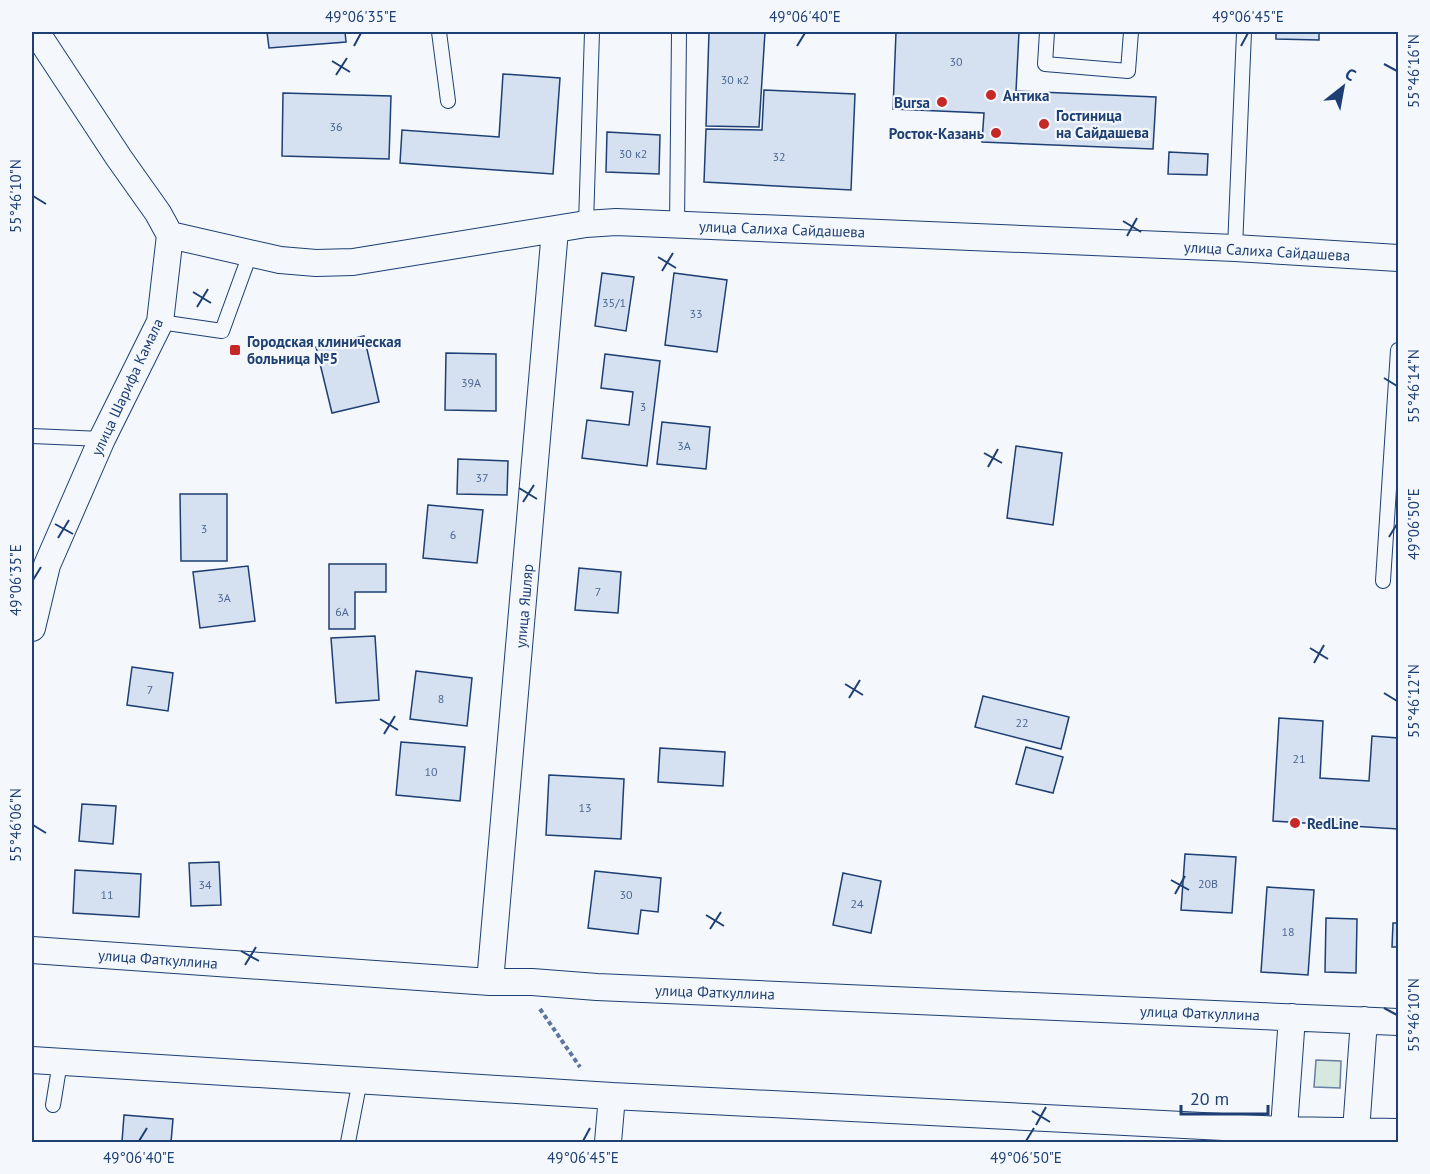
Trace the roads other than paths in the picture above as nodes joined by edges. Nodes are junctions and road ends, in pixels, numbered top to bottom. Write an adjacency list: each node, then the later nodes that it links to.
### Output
1 (439, 32): 8 (lane)
2 (592, 32): 9 (lane)
3 (679, 32): 10 (lane)
4 (1047, 32): 5 (lane)
5 (1131, 32)
6 (1244, 32): 13 (lane)
7 (36, 38): 12 (street)
8 (448, 100)
9 (586, 224): 10 (street, улица Салиха Сайдашева); 11 (street, улица Салиха Сайдашева)
10 (677, 225): 13 (street, улица Салиха Сайдашева)
11 (555, 230): 14 (street, улица Салиха Сайдашева); 23 (street, улица Яшляр)
12 (170, 234): 14 (street, улица Салиха Сайдашева); 16 (street, улица Шарифа Камала)
13 (1235, 248): 15 (street, улица Салиха Сайдашева)
14 (250, 254): 16 (lane)
15 (1398, 258)
16 (160, 322): 19 (street, улица Шарифа Камала)
17 (1398, 350): 20 (lane)
18 (32, 436): 19 (lane)
19 (102, 439): 21 (street, улица Шарифа Камала)
20 (1383, 581)
21 (32, 628)
22 (32, 950): 23 (street, улица Фаткуллина)
23 (490, 982): 24 (street, улица Фаткуллина)
24 (1292, 1017): 25 (street, улица Фаткуллина); 33 (street)
25 (1364, 1020): 26 (street, улица Фаткуллина); 34 (street)
26 (1398, 1022)
27 (32, 1060): 28 (street)
28 (60, 1062): 29 (street); 31 (lane)
29 (360, 1080): 30 (street); 35 (lane)
30 (612, 1096): 33 (street); 36 (street)
31 (52, 1105)
32 (1398, 1132): 34 (street)
33 (1283, 1136): 34 (street)
34 (1356, 1137)
35 (348, 1143)
36 (608, 1143)

